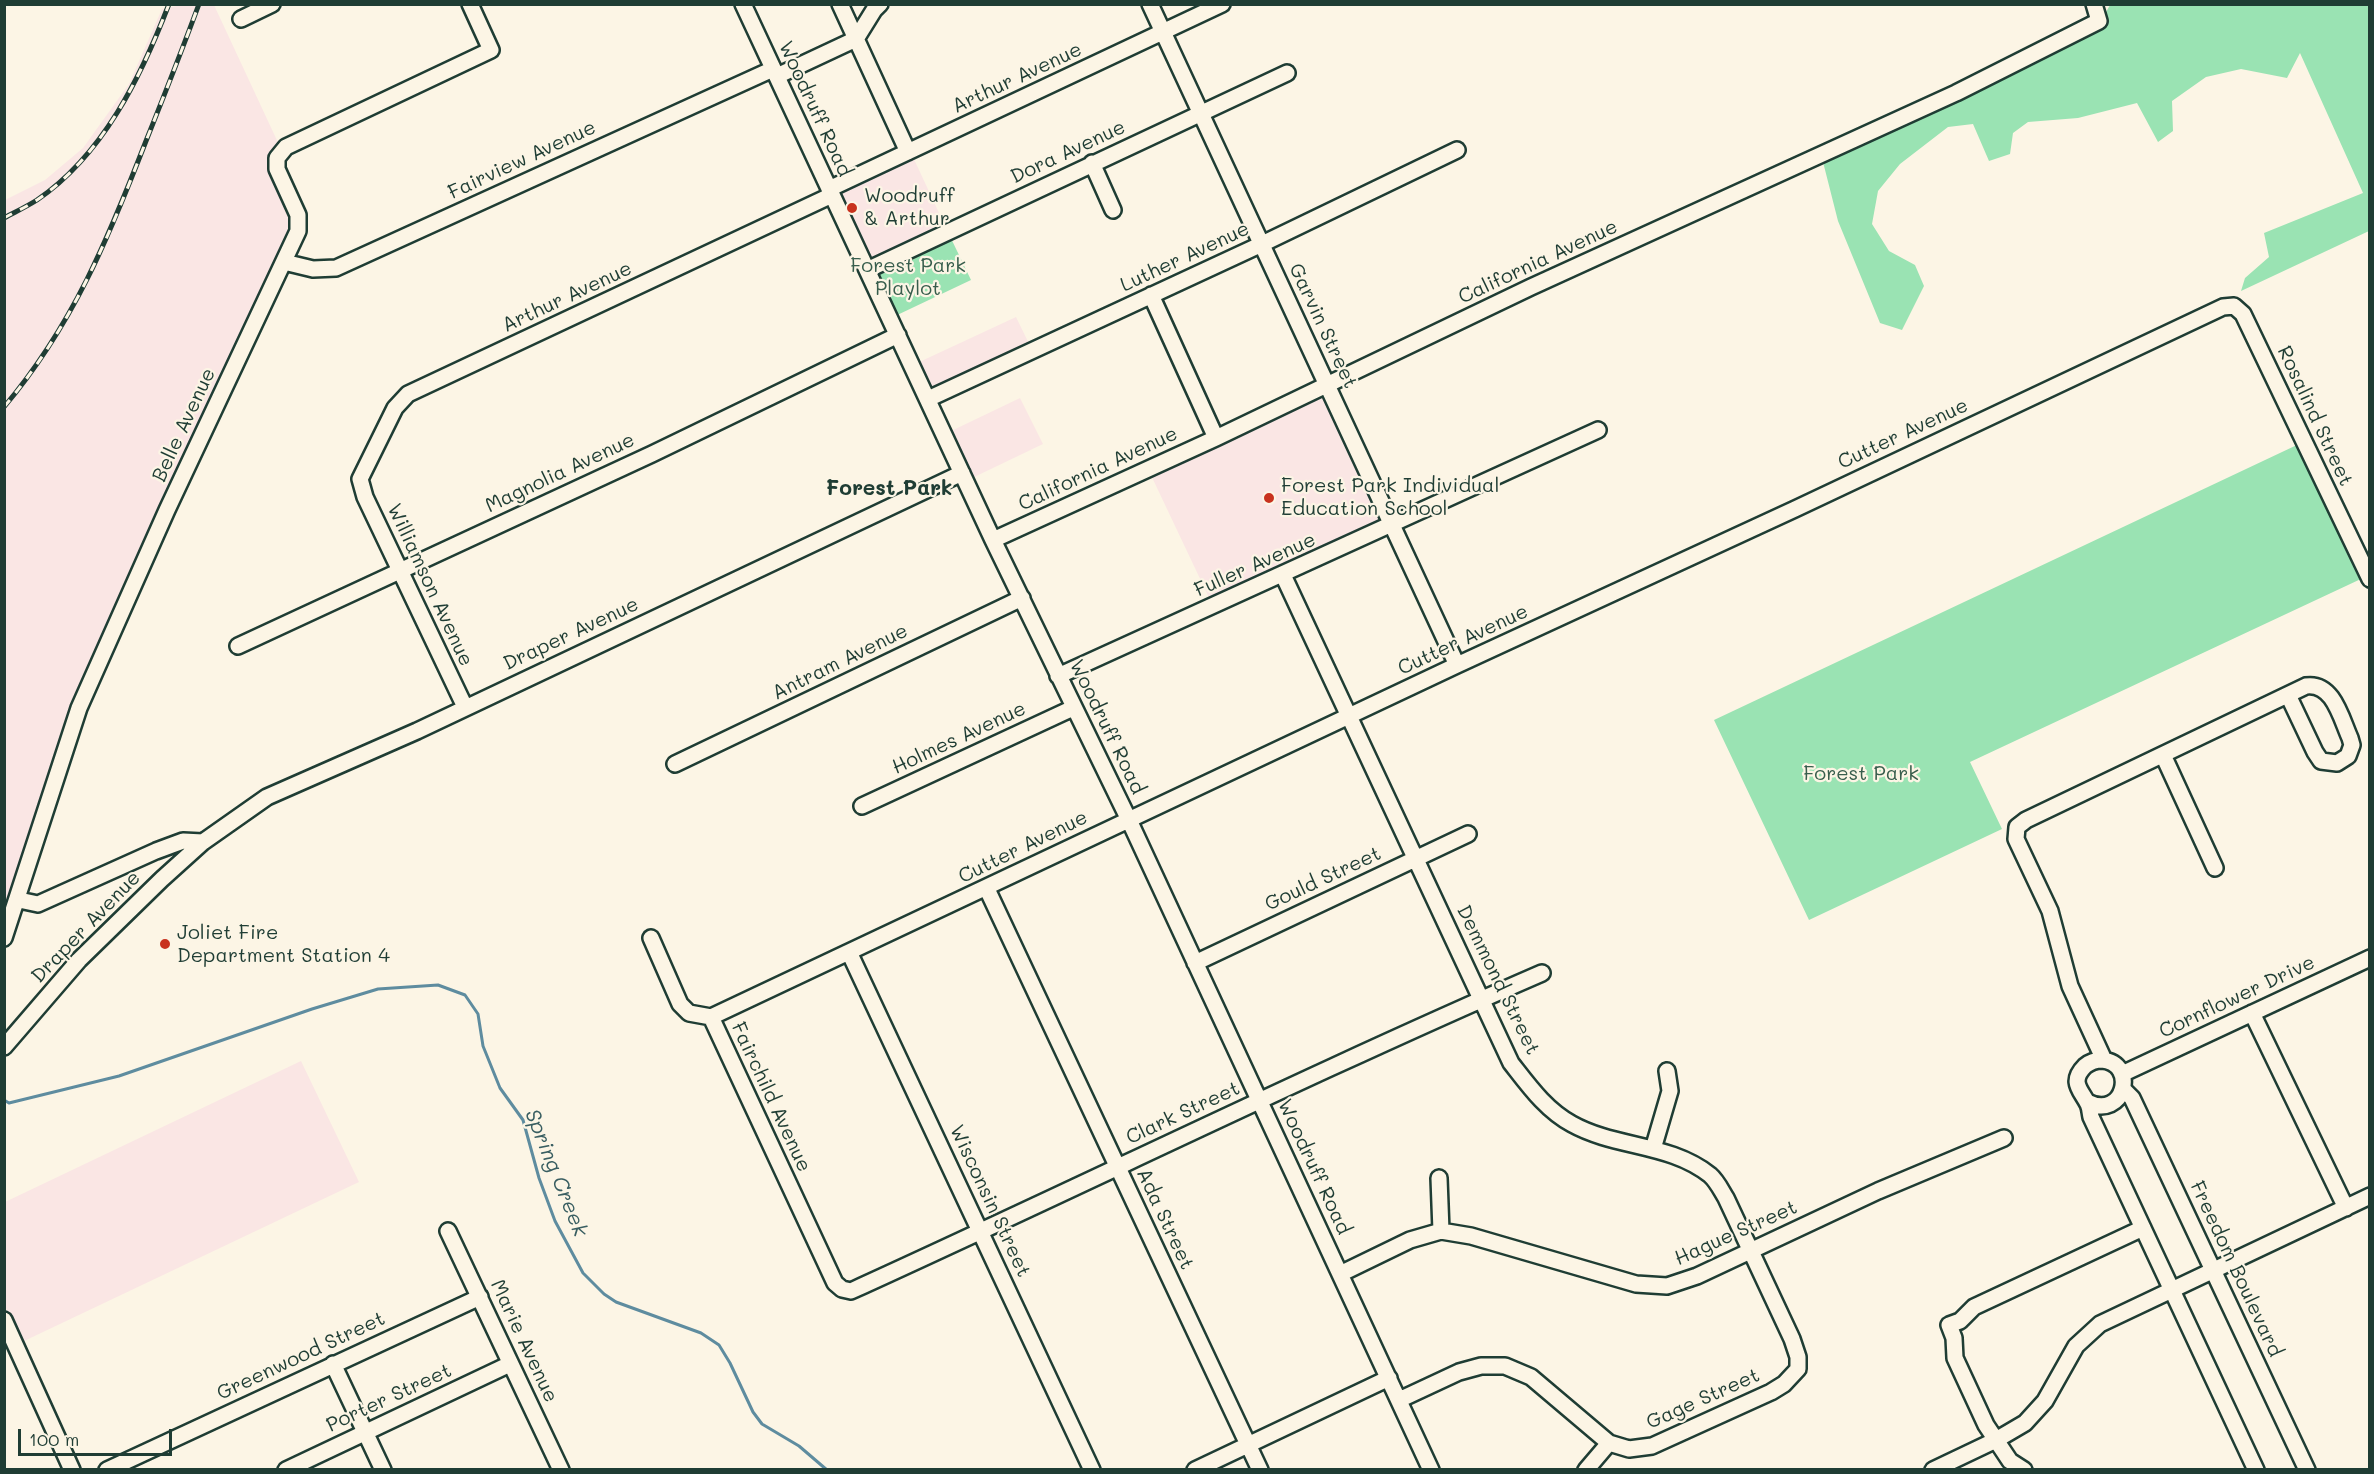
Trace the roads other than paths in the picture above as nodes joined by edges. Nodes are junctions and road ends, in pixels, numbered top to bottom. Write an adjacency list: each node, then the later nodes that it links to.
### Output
1 (272, 4): 9 (street)
2 (470, 4): 21 (street, Belle Avenue)
3 (743, 4): 12 (street, Woodruff Road)
4 (840, 4): 11 (street)
5 (880, 4): 11 (street)
6 (1150, 4): 10 (street, Garvin Street)
7 (1222, 4): 10 (street, Arthur Avenue)
8 (2094, 4): 26 (street, California Avenue)
9 (241, 19)
10 (1163, 32): 14 (street, Garvin Street); 16 (street, Arthur Avenue)
11 (856, 39): 12 (street, Fairview Avenue); 16 (street)
12 (775, 73): 18 (street, Woodruff Road); 21 (street, Fairview Avenue)
13 (1287, 73): 14 (street, Dora Avenue)
14 (1201, 114): 17 (street, Dora Avenue); 20 (street, Garvin Street)
15 (1457, 150): 20 (street, Luther Avenue)
16 (908, 153): 18 (street, Arthur Avenue)
17 (1092, 164): 19 (street); 22 (street, Dora Avenue)
18 (831, 192): 22 (street, Woodruff Road); 31 (street, Arthur Avenue)
19 (1113, 210)
20 (1262, 244): 23 (street, Luther Avenue); 26 (street, Garvin Street)
21 (284, 262): 54 (street, Belle Avenue)
22 (867, 270): 25 (street, Woodruff Road)
23 (1151, 295): 27 (street, Luther Avenue); 29 (street)
24 (2234, 306): 36 (street, Rosalind Street); 39 (street, Cutter Avenue)
25 (898, 335): 27 (street, Woodruff Road); 34 (street, Magnolia Avenue)
26 (1327, 384): 29 (street, California Avenue); 32 (street, Garvin Street)
27 (928, 399): 30 (street, Woodruff Road)
28 (1598, 430): 32 (street, Fuller Avenue)
29 (1216, 438): 33 (street, California Avenue)
30 (962, 474): 33 (street, Woodruff Road); 42 (street, Draper Avenue)
31 (360, 479): 34 (street, Williamson Avenue)
32 (1392, 525): 35 (street, Fuller Avenue); 39 (street, Garvin Street)
33 (993, 540): 37 (street, Woodruff Road)
34 (399, 571): 38 (street, Magnolia Avenue); 42 (street, Williamson Avenue)
35 (1283, 574): 40 (street, Fuller Avenue); 44 (street, Demmond Street)
36 (2370, 579)
37 (1022, 598): 40 (street, Woodruff Road); 46 (street, Antram Avenue)
38 (238, 646)
39 (1457, 665): 44 (street, Cutter Avenue)
40 (1058, 676): 43 (street, Woodruff Road)
41 (2288, 695): 41 (street); 45 (street)
42 (465, 707): 50 (street, Draper Avenue)
43 (1073, 708): 47 (street, Holmes Avenue); 48 (street, Woodruff Road)
44 (1349, 716): 48 (street, Cutter Avenue); 51 (street, Demmond Street)
45 (2163, 755): 52 (street); 65 (street)
46 (675, 764)
47 (862, 807)
48 (1129, 820): 53 (street, Cutter Avenue); 59 (street, Woodruff Road)
49 (1468, 834): 51 (street, Gould Street)
50 (203, 842): 54 (street, Draper Avenue); 64 (street, Draper Avenue)
51 (1416, 858): 59 (street, Gould Street); 61 (street, Demmond Street)
52 (2215, 868)
53 (987, 888): 57 (street, Cutter Avenue); 72 (street, Ada Street)
54 (19, 900): 55 (street, Belle Avenue)
55 (4, 938)
56 (651, 938): 63 (street, Fairchild Avenue)
57 (849, 952): 63 (street, Cutter Avenue); 79 (street, Wisconsin Street)
58 (2370, 958): 62 (street, Cornflower Drive)
59 (1195, 963): 68 (street, Woodruff Road)
60 (1542, 973): 61 (street, Clark Street)
61 (1483, 999): 68 (street, Clark Street); 71 (street, Demmond Street)
62 (2252, 1013): 67 (street, Cornflower Drive); 75 (street)
63 (711, 1017): 83 (street, Fairchild Avenue)
64 (6, 1042)
65 (2104, 1060): 67 (street); 69 (street)
66 (1667, 1071): 71 (street)
67 (2123, 1081): 69 (street); 81 (street, Freedom Boulevard)
68 (1259, 1100): 72 (street, Clark Street); 82 (street, Woodruff Road)
69 (2087, 1102): 76 (street)
70 (2004, 1138): 80 (street, Hague Street)
71 (1653, 1149): 80 (street, Demmond Street)
72 (1117, 1167): 79 (street, Clark Street); 95 (street, Ada Street)
73 (1439, 1178): 78 (street)
74 (2370, 1196): 75 (street)
75 (2346, 1208): 81 (street)
76 (2143, 1227): 84 (street); 93 (street)
77 (448, 1231): 85 (street, Marie Avenue)
78 (1441, 1231): 80 (street, Hague Street); 82 (street, Hague Street)
79 (981, 1232): 83 (street, Clark Street); 101 (street, Wisconsin Street)
80 (1751, 1250): 89 (street, Demmond Street)
81 (2213, 1270): 84 (street); 109 (street, Freedom Boulevard)
82 (1340, 1274): 90 (street, Woodruff Road)
83 (842, 1288)
84 (2172, 1290): 93 (street); 108 (street)
85 (480, 1297): 87 (street, Greenwood Street); 88 (street, Marie Avenue)
86 (4, 1320): 96 (street)
87 (333, 1364): 92 (street); 97 (street, Greenwood Street)
88 (510, 1364): 92 (street, Porter Street); 100 (street, Marie Avenue)
89 (1798, 1369): 94 (street, Gage Street)
90 (1389, 1378): 91 (street, Woodruff Road); 95 (street)
91 (1399, 1400): 94 (street); 104 (street, Woodruff Road)
92 (366, 1431): 98 (street, Porter Street); 99 (street)
93 (1996, 1440): 106 (street); 107 (street)
94 (1609, 1443): 105 (street)
95 (1248, 1445): 102 (street); 103 (street, Ada Street)
96 (72, 1470)
97 (107, 1470)
98 (286, 1470)
99 (383, 1470)
100 (561, 1470)
101 (1092, 1470)
102 (1195, 1470)
103 (1260, 1470)
104 (1431, 1470)
105 (1586, 1470)
106 (1933, 1470)
107 (2024, 1470)
108 (2256, 1470)
109 (2307, 1470)

